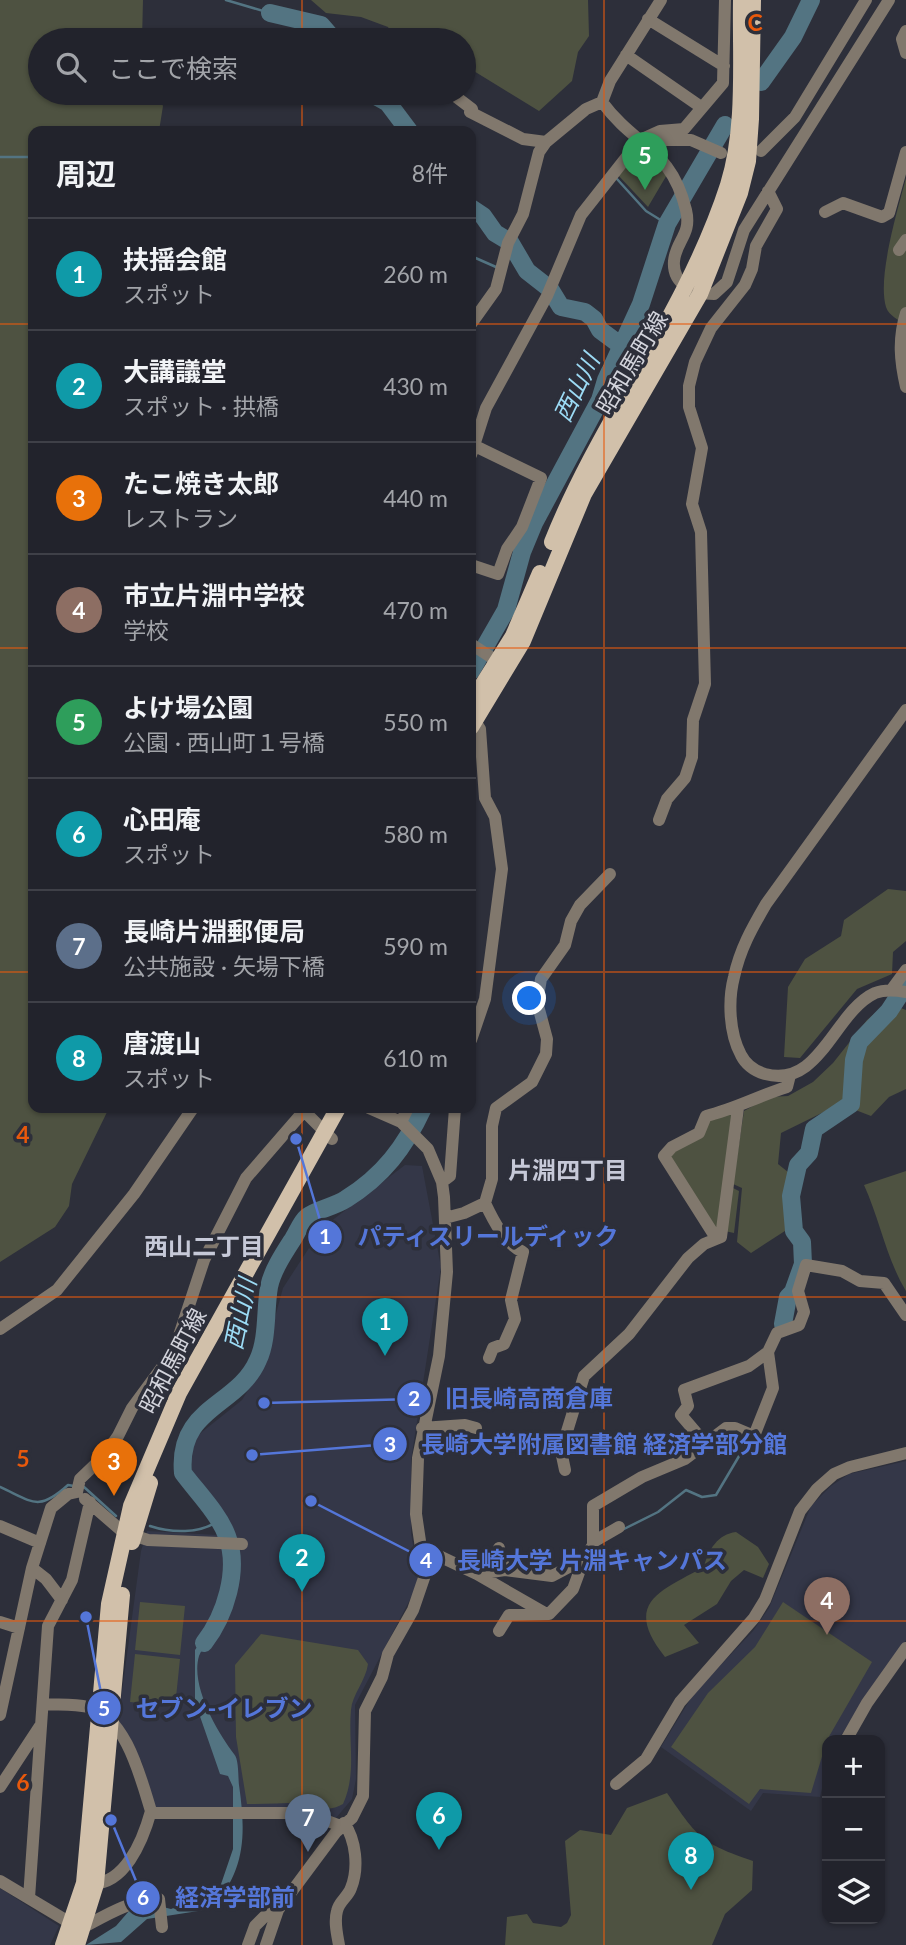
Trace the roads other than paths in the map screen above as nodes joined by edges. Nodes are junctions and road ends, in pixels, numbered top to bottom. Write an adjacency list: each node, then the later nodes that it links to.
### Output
1 (661, 0): 7 (street)
2 (725, 0): 11 (street)
3 (741, 0): 22 (main road, 昭和馬町線)
4 (752, 0): 22 (main road, 昭和馬町線)
5 (866, 0): 17 (street)
6 (889, 0): 20 (street)
7 (648, 19): 10 (street); 11 (street)
8 (906, 31): 9 (street)
9 (906, 53)
10 (626, 55): 12 (street); 14 (street)
11 (724, 66): 14 (street)
12 (602, 102): 15 (street); 16 (street)
13 (467, 105): 16 (street)
14 (701, 107): 15 (street)
15 (640, 140): 19 (street); 22 (street); 26 (street)
16 (546, 142): 24 (street)
17 (761, 151)
18 (906, 152): 21 (street)
19 (721, 153)
20 (768, 191): 22 (street); 34 (street)
21 (825, 212)
22 (692, 290): 30 (main road, 昭和馬町線)
23 (906, 313): 25 (street)
24 (476, 317)
25 (906, 387)
26 (476, 438)
27 (476, 452): 28 (street)
28 (476, 567)
29 (476, 648): 30 (street)
30 (498, 662): 31 (main road, 昭和馬町線)
31 (476, 708)
32 (906, 710): 40 (street)
33 (476, 722): 39 (street)
34 (659, 820)
35 (610, 874): 53 (street)
36 (906, 970): 37 (street)
37 (892, 989): 38 (street); 40 (street)
38 (906, 992)
39 (476, 1025)
40 (790, 1075): 41 (street)
41 (738, 1108): 55 (street); 55 (street)
42 (190, 1113): 57 (street)
43 (300, 1113): 65 (street)
44 (306, 1113): 51 (street)
45 (336, 1113): 51 (main road, 昭和馬町線)
46 (346, 1113): 51 (main road, 昭和馬町線)
47 (380, 1113): 50 (street)
48 (406, 1113): 50 (street)
49 (454, 1113): 52 (street)
50 (401, 1122): 52 (street)
51 (328, 1137): 69 (main road, 昭和馬町線)
52 (442, 1181): 54 (street)
53 (485, 1203): 54 (street); 59 (street)
54 (444, 1217): 60 (street)
55 (716, 1238): 64 (street)
56 (906, 1315): 58 (street)
57 (0, 1329)
58 (768, 1352): 62 (street); 62 (street)
59 (489, 1357)
60 (422, 1428): 61 (street); 73 (street)
61 (477, 1428)
62 (704, 1442): 70 (street)
63 (906, 1453): 90 (street)
64 (565, 1470)
65 (77, 1489): 66 (street); 71 (street)
66 (90, 1502): 69 (street); 79 (street)
67 (0, 1526): 71 (street)
68 (619, 1527): 70 (street)
69 (128, 1534): 72 (street); 87 (main road, 昭和馬町線)
70 (593, 1542): 75 (street)
71 (40, 1543): 76 (street)
72 (242, 1544)
73 (420, 1547): 78 (street); 93 (street)
74 (499, 1548): 77 (street)
75 (584, 1559): 77 (street); 80 (street)
76 (32, 1568): 79 (street); 82 (street)
77 (505, 1570): 78 (street)
78 (477, 1574): 80 (street)
79 (62, 1600): 85 (street)
80 (543, 1612): 83 (street)
81 (0, 1622): 82 (street)
82 (19, 1628): 86 (street)
83 (499, 1631)
84 (906, 1648): 89 (street)
85 (44, 1704): 87 (street); 88 (street)
86 (0, 1715)
87 (105, 1718): 92 (street); 95 (main road, 昭和馬町線)
88 (42, 1723): 91 (street); 96 (street)
89 (849, 1735)
90 (616, 1784)
91 (0, 1787)
92 (151, 1813): 93 (street); 95 (street)
93 (342, 1825): 97 (street); 104 (street)
94 (0, 1881): 96 (street)
95 (90, 1884): 98 (main road, 昭和馬町線)
96 (29, 1898): 98 (street)
97 (278, 1910): 102 (street); 103 (street)
98 (78, 1926): 99 (street); 100 (main road, 昭和馬町線); 101 (main road, 昭和馬町線)
99 (162, 1927)
100 (63, 1945)
101 (77, 1945)
102 (248, 1945)
103 (266, 1945)
104 (338, 1945)

